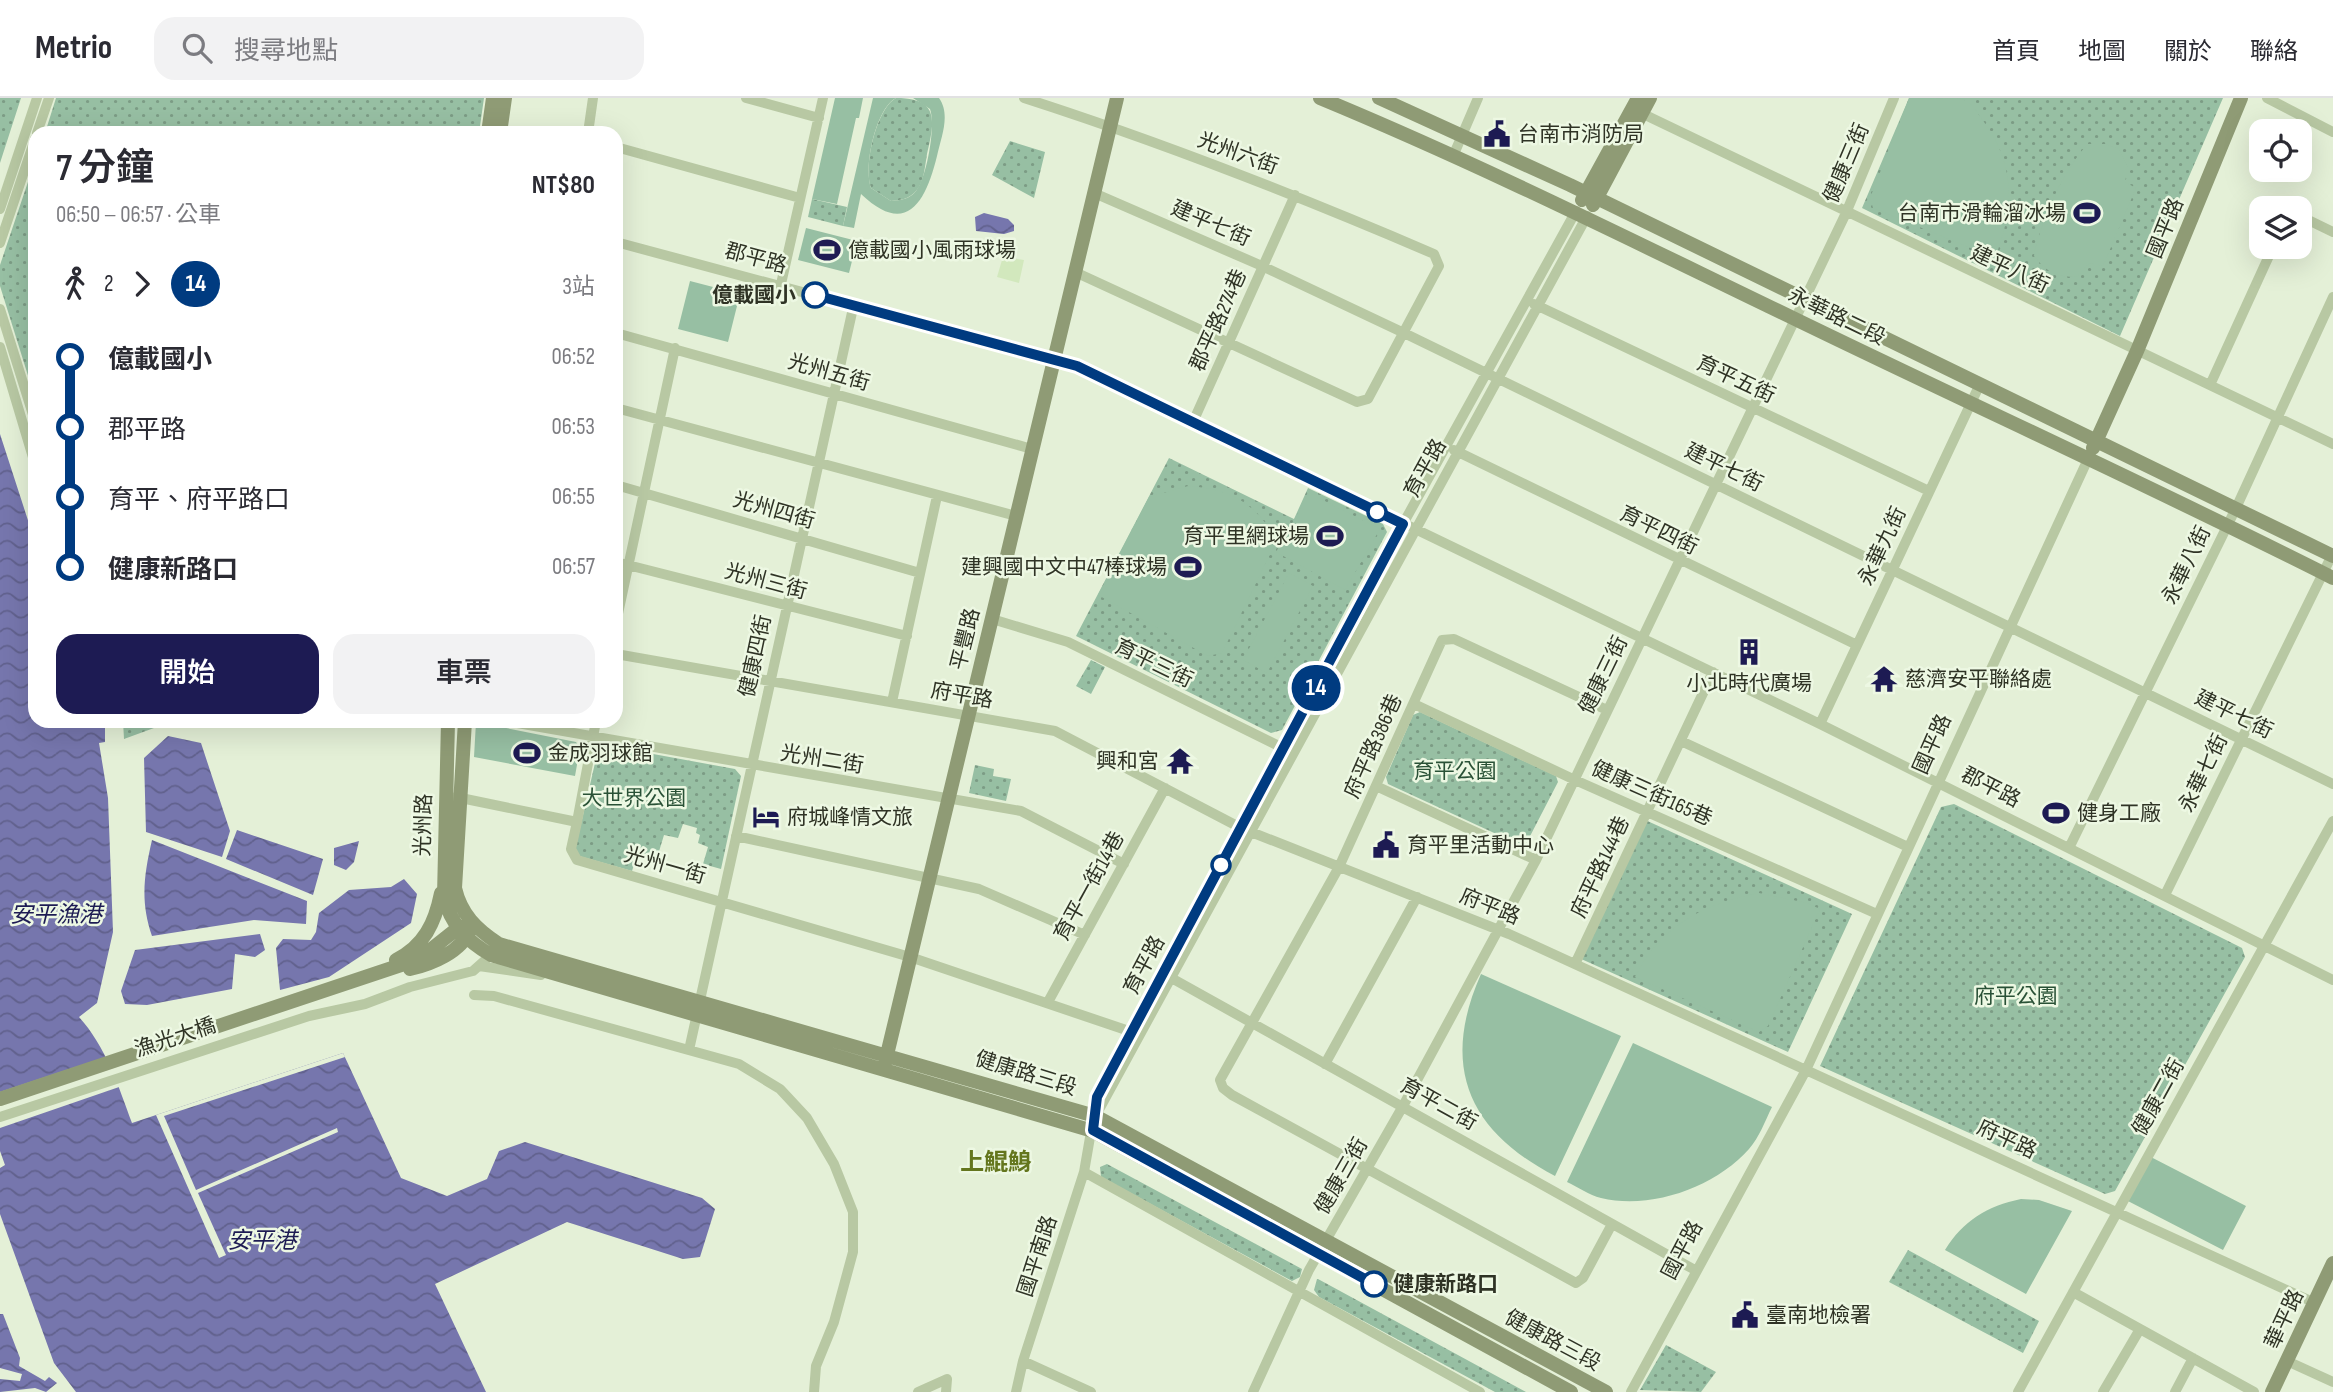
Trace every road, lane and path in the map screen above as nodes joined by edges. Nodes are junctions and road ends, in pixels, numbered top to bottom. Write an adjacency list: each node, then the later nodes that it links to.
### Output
1 (37, 98): 33 (street)
2 (49, 98): 19 (street)
3 (493, 98): 20 (street)
4 (505, 98): 21 (street)
5 (593, 98): 22 (street)
6 (746, 98): 18 (street)
7 (824, 98): 18 (street)
8 (1024, 98): 23 (street, 光州六街)
9 (1117, 98): 23 (street, 平豐路)
10 (1320, 98): 27 (street, 永華路二段)
11 (1379, 98): 25 (street, 永華路二段)
12 (1478, 98): 25 (street)
13 (1650, 98): 17 (street, 育平路)
14 (1894, 98): 35 (street, 健康三街)
15 (2241, 98): 56 (street, 國平路)
16 (2267, 98): 24 (street)
17 (1638, 107): 31 (street, 育平路); 35 (street, 建平八街)
18 (819, 118): 32 (street)
19 (39, 126)
20 (489, 126)
21 (501, 126)
22 (589, 126)
23 (1110, 126): 29 (street, 平豐路); 30 (street, 光州六街)
24 (2333, 132)
25 (1462, 135): 27 (street); 31 (street, 永華路二段)
26 (623, 149): 32 (street)
27 (1454, 154): 34 (street, 永華路二段)
28 (28, 160): 38 (street)
29 (1094, 193): 41 (street, 建平七街); 42 (street, 平豐路)
30 (1295, 195): 41 (street, 郡平路274巷); 51 (street, 光州六街)
31 (1592, 196): 34 (street, 育平路); 45 (street, 永華路二段)
32 (800, 198): 43 (street)
33 (0, 209)
34 (1582, 213): 46 (street, 育平路); 47 (street, 育平路); 50 (street, 永華路二段)
35 (1846, 213): 45 (street, 健康三街); 56 (street, 建平八街)
36 (2312, 222): 37 (street)
37 (2333, 232)
38 (0, 243)
39 (623, 244): 43 (street, 郡平路)
40 (2268, 259): 61 (street)
41 (1262, 266): 51 (street, 建平七街); 53 (street, 郡平路274巷)
42 (1075, 272): 53 (street); 57 (street, 平豐路)
43 (781, 284): 48 (street, 郡平路)
44 (2333, 296): 67 (street, 永華八街)
45 (1805, 299): 50 (street, 健康三街); 60 (street, 永華路二段)
46 (1527, 300): 47 (street, 育平五街); 58 (street, 育平路)
47 (1537, 306): 59 (street, 育平路); 65 (street, 育平五街)
48 (853, 308): 57 (street, 郡平路); 62 (street, 健康四街)
49 (0, 309): 63 (street)
50 (1795, 320): 64 (street, 永華路二段); 65 (street, 健康三街)
51 (1404, 333): 53 (street); 58 (street, 建平七街)
52 (623, 335): 55 (street, 光州五街)
53 (1228, 345): 69 (street, 郡平路274巷)
54 (0, 347): 71 (street)
55 (676, 348): 62 (street, 光州五街); 68 (street)
56 (2137, 351): 61 (street, 建平八街); 70 (street, 國平路)
57 (1054, 359): 69 (street, 郡平路); 74 (street, 平豐路)
58 (1486, 374): 59 (street, 建平七街); 73 (street, 育平路)
59 (1497, 379): 75 (street, 育平路); 78 (street, 建平七街)
60 (1980, 384): 64 (street, 永華九街); 70 (street, 永華路二段)
61 (2210, 385): 67 (street, 建平八街)
62 (835, 394): 74 (street, 光州五街); 77 (street, 健康四街)
63 (28, 399)
64 (1971, 403): 76 (street, 永華路二段); 80 (street, 永華九街)
65 (1752, 408): 78 (street, 健康三街); 80 (street, 育平五街)
66 (623, 410): 68 (street)
67 (2277, 417): 72 (street, 建平八街); 83 (street, 永華八街)
68 (660, 420): 77 (street); 81 (street)
69 (1193, 422): 85 (street, 郡平路)
70 (2096, 440): 76 (street, 國平路); 83 (street, 永華路二段)
71 (28, 441)
72 (2333, 444)
73 (1446, 446): 75 (street, 育平四街); 85 (street, 育平路)
74 (1032, 449): 84 (street, 平豐路)
75 (1458, 452): 87 (street, 育平路); 90 (street, 育平四街)
76 (2088, 459): 86 (street, 永華路二段); 99 (street, 國平路)
77 (817, 464): 82 (street); 88 (street, 健康四街)
78 (1715, 483): 90 (street, 健康三街); 93 (street, 建平七街)
79 (623, 487): 81 (street, 光州四街)
80 (1929, 491): 93 (street, 永華九街)
81 (644, 493): 88 (street, 光州四街); 92 (street)
82 (937, 496): 84 (street); 94 (street)
83 (2236, 508): 86 (street, 永華八街); 89 (street, 永華路二段)
84 (1016, 516): 98 (street, 平豐路)
85 (1403, 524): 87 (street, 郡平路); 119 (street, 育平路)
86 (2226, 527): 95 (street, 永華路二段); 106 (street, 永華八街)
87 (1415, 531): 101 (street, 郡平路); 120 (street, 育平路)
88 (800, 538): 94 (street, 光州四街); 97 (street, 健康四街)
89 (2332, 555): 95 (street, 永華七街)
90 (1679, 561): 101 (street, 健康三街); 102 (street, 育平四街)
91 (623, 563): 92 (street, 光州三街)
92 (629, 563): 96 (street); 97 (street, 光州三街)
93 (1893, 570): 99 (street, 建平七街); 102 (street, 永華九街)
94 (920, 573): 100 (street)
95 (2328, 575): 117 (street, 永華七街)
96 (623, 591)
97 (786, 607): 100 (street, 光州三街); 105 (street, 健康四街)
98 (992, 619): 110 (street, 平豐路); 119 (street, 育平三街)
99 (2009, 626): 106 (street, 建平七街); 123 (street, 國平路)
100 (906, 636): 107 (street)
101 (1641, 639): 104 (street, 郡平路); 109 (street, 健康三街)
102 (1857, 645): 111 (street, 永華九街)
103 (623, 655): 105 (street, 府平路)
104 (1713, 672): 111 (street, 郡平路); 118 (street, 府平路144巷)
105 (769, 681): 107 (street, 府平路); 121 (street, 健康四街)
106 (2144, 692): 117 (street, 建平七街); 137 (street, 永華八街)
107 (892, 702): 110 (street, 府平路)
108 (1413, 704): 109 (street, 府平路386巷); 122 (street, 健康三街165巷); 125 (street, 府平路386巷)
109 (1607, 710): 122 (street, 健康三街)
110 (968, 716): 126 (street, 府平路); 129 (street, 平豐路)
111 (1820, 724): 123 (street, 郡平路)
112 (448, 728): 127 (street, 光州路)
113 (465, 728): 128 (street, 光州路)
114 (541, 728): 116 (street, 光州二街)
115 (594, 728): 116 (street, 光州一街)
116 (592, 738): 121 (street, 光州二街); 131 (street, 光州一街)
117 (2242, 739): 124 (street, 建平七街); 143 (street, 永華七街)
118 (1681, 741): 130 (street, 府平路144巷); 136 (street)
119 (1283, 748): 120 (street, 育平三街); 133 (street, 育平路)
120 (1294, 754): 134 (street, 育平路)
121 (751, 766): 129 (street, 光州二街); 135 (street, 健康四街)
122 (1575, 780): 130 (street, 健康三街165巷); 138 (street, 健康三街)
123 (1938, 782): 136 (street, 國平路); 137 (street, 郡平路)
124 (2333, 784)
125 (1376, 786): 138 (street); 140 (street, 府平路386巷)
126 (1165, 788): 133 (street, 府平路); 139 (street, 育平一街14巷)
127 (445, 795): 128 (street); 141 (street, 光州路)
128 (461, 798): 131 (street); 147 (street, 光州路)
129 (948, 799): 139 (street, 光州二街); 142 (street, 平豐路)
130 (1648, 811): 146 (street, 健康三街165巷); 153 (street, 府平路144巷)
131 (577, 821): 145 (street, 光州一街)
132 (2333, 821): 150 (street, 健康二街)
133 (1241, 828): 134 (street, 府平路); 155 (street, 育平路)
134 (1252, 832): 140 (street, 府平路); 155 (street, 育平路)
135 (736, 836): 142 (street); 145 (street, 健康四街)
136 (1908, 847): 146 (street, 國平路)
137 (2069, 848): 143 (street, 郡平路)
138 (1536, 860): 148 (street, 健康三街)
139 (1124, 864): 149 (street, 育平一街14巷)
140 (1339, 867): 144 (street, 府平路); 162 (street, 府平路386巷)
141 (443, 870): 147 (street, 光州路); 158 (street)
142 (929, 878): 149 (street); 152 (street, 平豐路)
143 (2165, 895): 150 (street, 郡平路)
144 (1417, 897): 148 (street, 府平路); 166 (street)
145 (722, 902): 152 (street, 光州一街); 161 (street, 健康四街)
146 (1877, 914): 167 (street, 國平路)
147 (465, 930): 151 (street, 健康路三段); 158 (street); 161 (street, 健康路三段)
148 (1498, 930): 153 (street, 府平路); 169 (street, 健康三街)
149 (1085, 935): 160 (street, 育平一街14巷)
150 (2264, 946): 157 (street, 郡平路); 174 (street, 健康二街)
151 (491, 955): 154 (street); 156 (street, 健康路三段)
152 (910, 957): 160 (street, 光州一街); 165 (street, 平豐路)
153 (1575, 964): 167 (street, 府平路)
154 (480, 966): 156 (street); 170 (street, 漁光大橋)
155 (1168, 976): 162 (street, 育平二街); 163 (street, 育平路); 171 (street, 育平路)
156 (572, 978): 161 (street, 健康路三段)
157 (2333, 980)
158 (354, 982): 168 (street, 漁光大橋)
159 (474, 995): 164 (street)
160 (1048, 1002): 163 (street, 光州一街)
161 (699, 1007): 164 (street, 健康四街); 165 (street, 健康路三段)
162 (1252, 1023): 166 (street, 育平二街); 172 (street, 府平路386巷)
163 (1132, 1032): 171 (street, 育平路)
164 (689, 1050): 187 (street)
165 (886, 1060): 171 (street, 健康路三段)
166 (1325, 1064): 169 (street, 育平二街)
167 (1806, 1069): 174 (street, 府平路); 178 (street, 國平路)
168 (0, 1099)
169 (1403, 1106): 172 (street, 健康三街); 175 (street, 育平二街)
170 (0, 1117)
171 (1094, 1123): 173 (street, 國平南路); 176 (street, 健康路三段)
172 (1367, 1170): 175 (street, 府平路386巷); 176 (street, 健康三街)
173 (1084, 1172): 179 (street); 184 (street, 國平南路)
174 (2118, 1211): 180 (street, 健康二街); 181 (street, 府平路)
175 (1612, 1224): 178 (street, 育平二街)
176 (1322, 1248): 179 (street, 健康三街); 194 (street, 健康路三段); 195 (street, 健康路三段)
177 (2333, 1263): 181 (street, 華平路)
178 (1695, 1270): 196 (street, 國平路)
179 (1299, 1292): 192 (street, 健康三街); 193 (street)
180 (2073, 1292): 182 (street); 197 (street, 健康二街)
181 (2315, 1303): 185 (street, 華平路)
182 (2140, 1329): 183 (street); 198 (street)
183 (2193, 1358): 199 (street); 200 (street)
184 (1023, 1361): 190 (street, 國平南路); 191 (street)
185 (2287, 1361): 186 (street); 201 (street, 華平路)
186 (2333, 1382)
187 (814, 1392)
188 (918, 1392): 189 (street)
189 (946, 1392)
190 (1016, 1392)
191 (1091, 1392)
192 (1253, 1392)
193 (1480, 1392)
194 (1571, 1392)
195 (1605, 1392)
196 (1631, 1392)
197 (2018, 1392)
198 (2103, 1392)
199 (2175, 1392)
200 (2254, 1392)
201 (2272, 1392)

